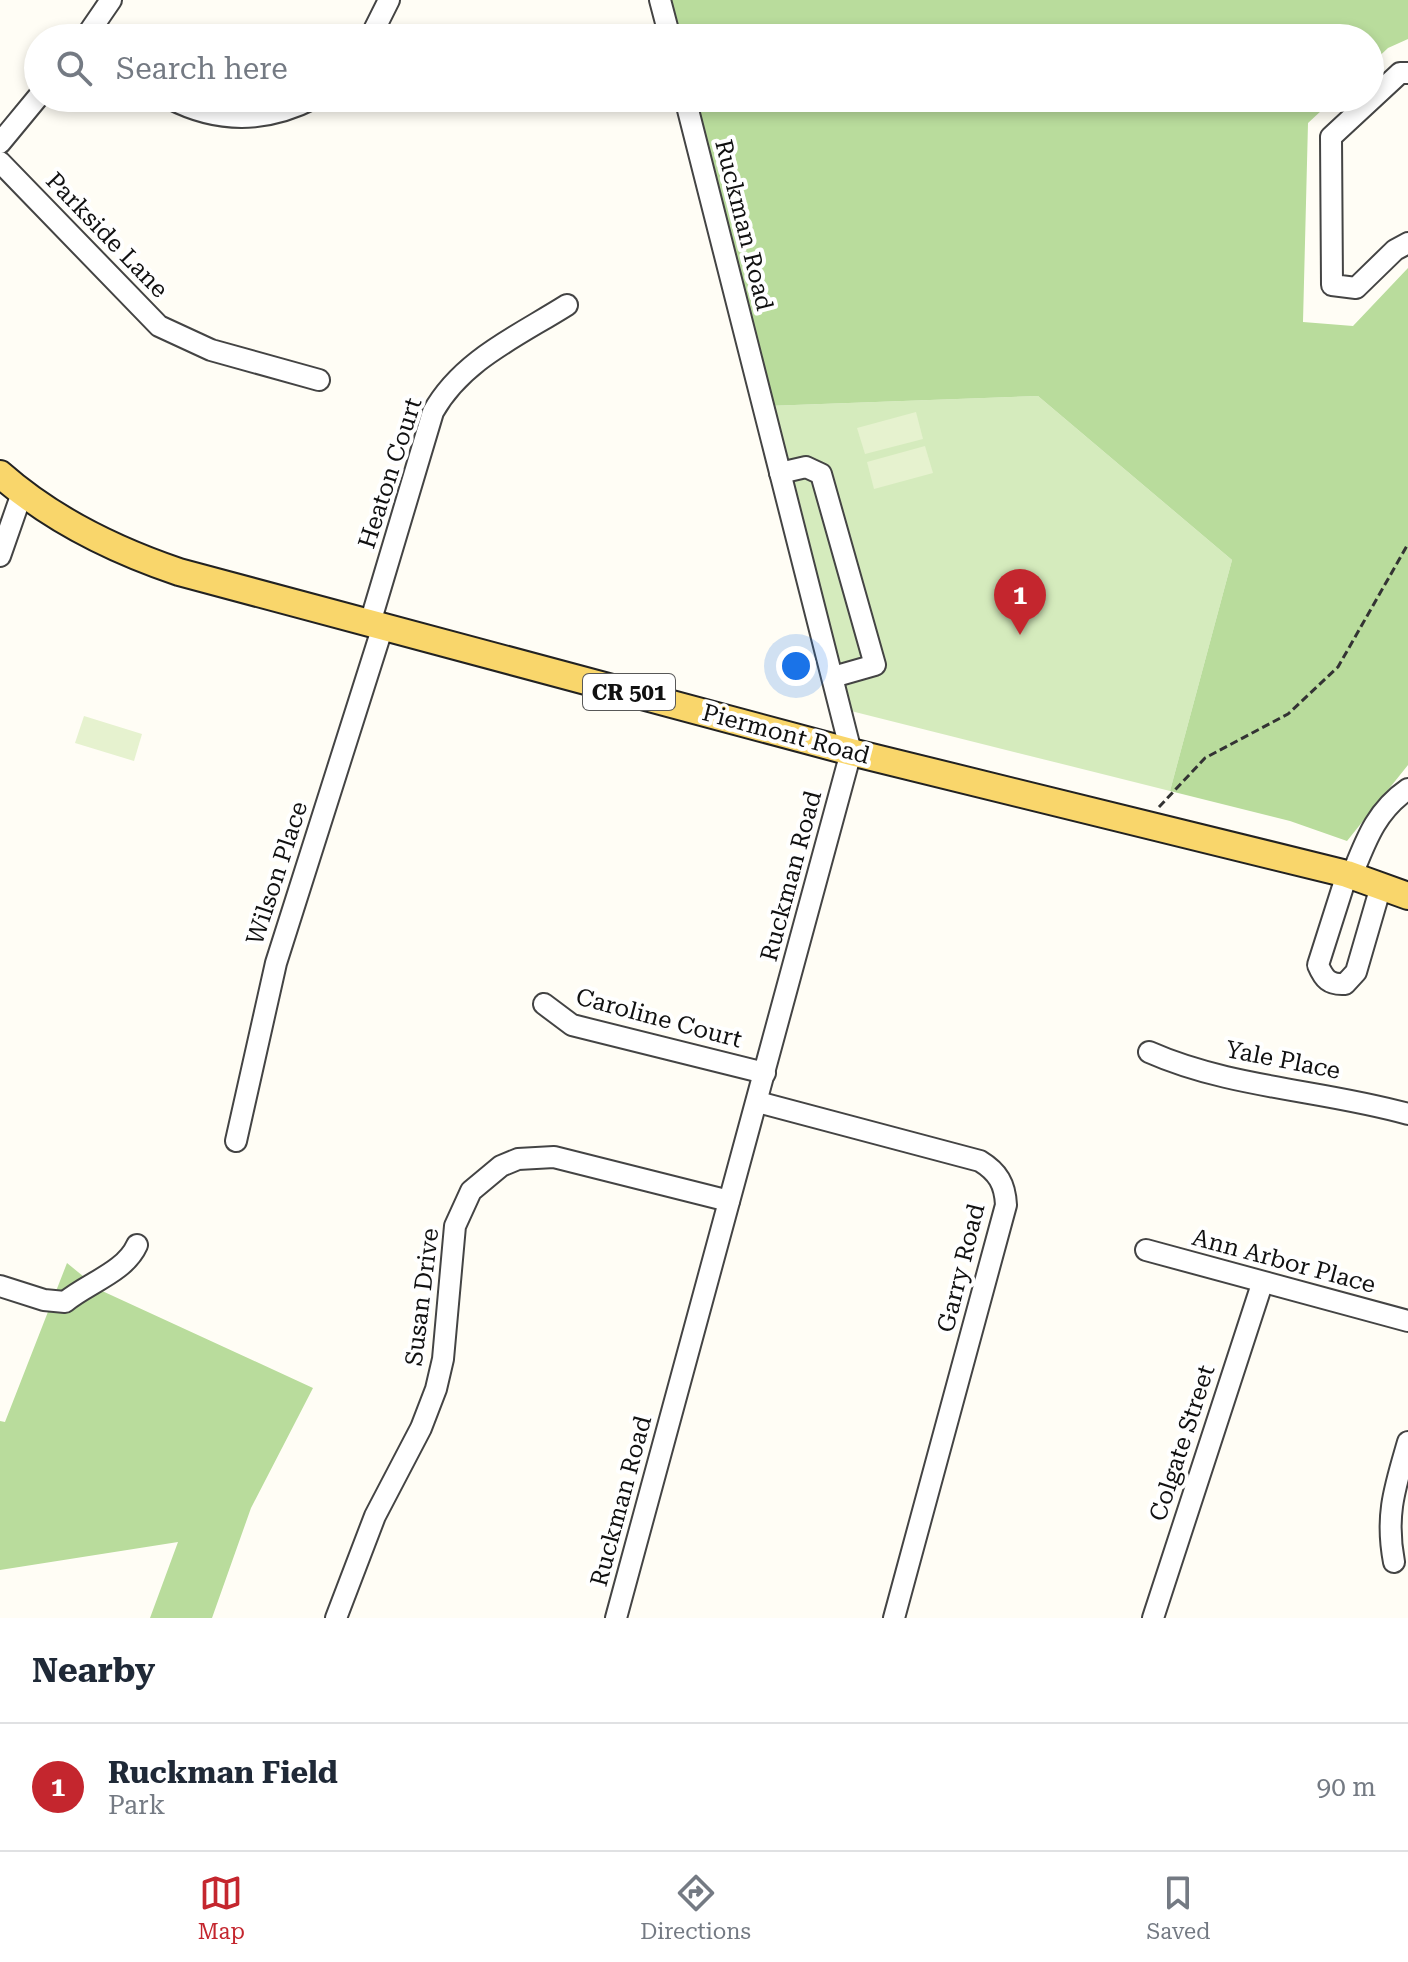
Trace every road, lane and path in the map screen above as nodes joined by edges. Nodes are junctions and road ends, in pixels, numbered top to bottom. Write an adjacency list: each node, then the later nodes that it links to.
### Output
1 (111, 0): 4 (street)
2 (389, 0): 5 (street)
3 (660, 0): 6 (street)
4 (95, 24)
5 (377, 24)
6 (666, 24)
7 (1408, 73): 8 (street)
8 (1384, 88)
9 (26, 112): 14 (street)
10 (204, 112): 11 (street)
11 (274, 112)
12 (689, 112): 19 (street, Ruckman Road)
13 (1358, 112): 16 (street)
14 (0, 143)
15 (0, 162): 18 (street, Parkside Lane)
16 (1408, 243)
17 (567, 305): 24 (street, Heaton Court)
18 (319, 380)
19 (780, 473): 25 (street, Ruckman Road); 25 (street)
20 (0, 474): 21 (main road, Piermont Road / CR 501)
21 (22, 493): 23 (street); 24 (main road, Piermont Road / CR 501)
22 (1408, 544): 28 (path)
23 (0, 556)
24 (376, 624): 26 (main road, Piermont Road / CR 501); 37 (street, Wilson Place)
25 (833, 677): 26 (street, Ruckman Road)
26 (851, 752): 28 (main road, Piermont Road / CR 501); 34 (street, Ruckman Road)
27 (1408, 789): 29 (street)
28 (1144, 824): 29 (main road, Piermont Road / CR 501)
29 (1350, 874): 30 (main road, Piermont Road / CR 501); 30 (street)
30 (1381, 886): 31 (main road, Piermont Road / CR 501)
31 (1408, 896)
32 (544, 1004): 34 (street, Caroline Court)
33 (1149, 1052): 36 (street, Yale Place)
34 (765, 1073): 35 (street, Ruckman Road)
35 (758, 1102): 38 (street, Ruckman Road); 48 (street, Garry Road)
36 (1408, 1114)
37 (236, 1141)
38 (729, 1201): 46 (street, Susan Drive); 47 (street, Ruckman Road)
39 (137, 1245): 42 (street)
40 (1146, 1250): 41 (street, Ann Arbor Place)
41 (1262, 1284): 43 (street, Ann Arbor Place); 49 (street, Colgate Street)
42 (0, 1286)
43 (1408, 1321)
44 (1408, 1442): 45 (street)
45 (1394, 1562)
46 (336, 1618)
47 (616, 1618)
48 (894, 1618)
49 (1153, 1618)

